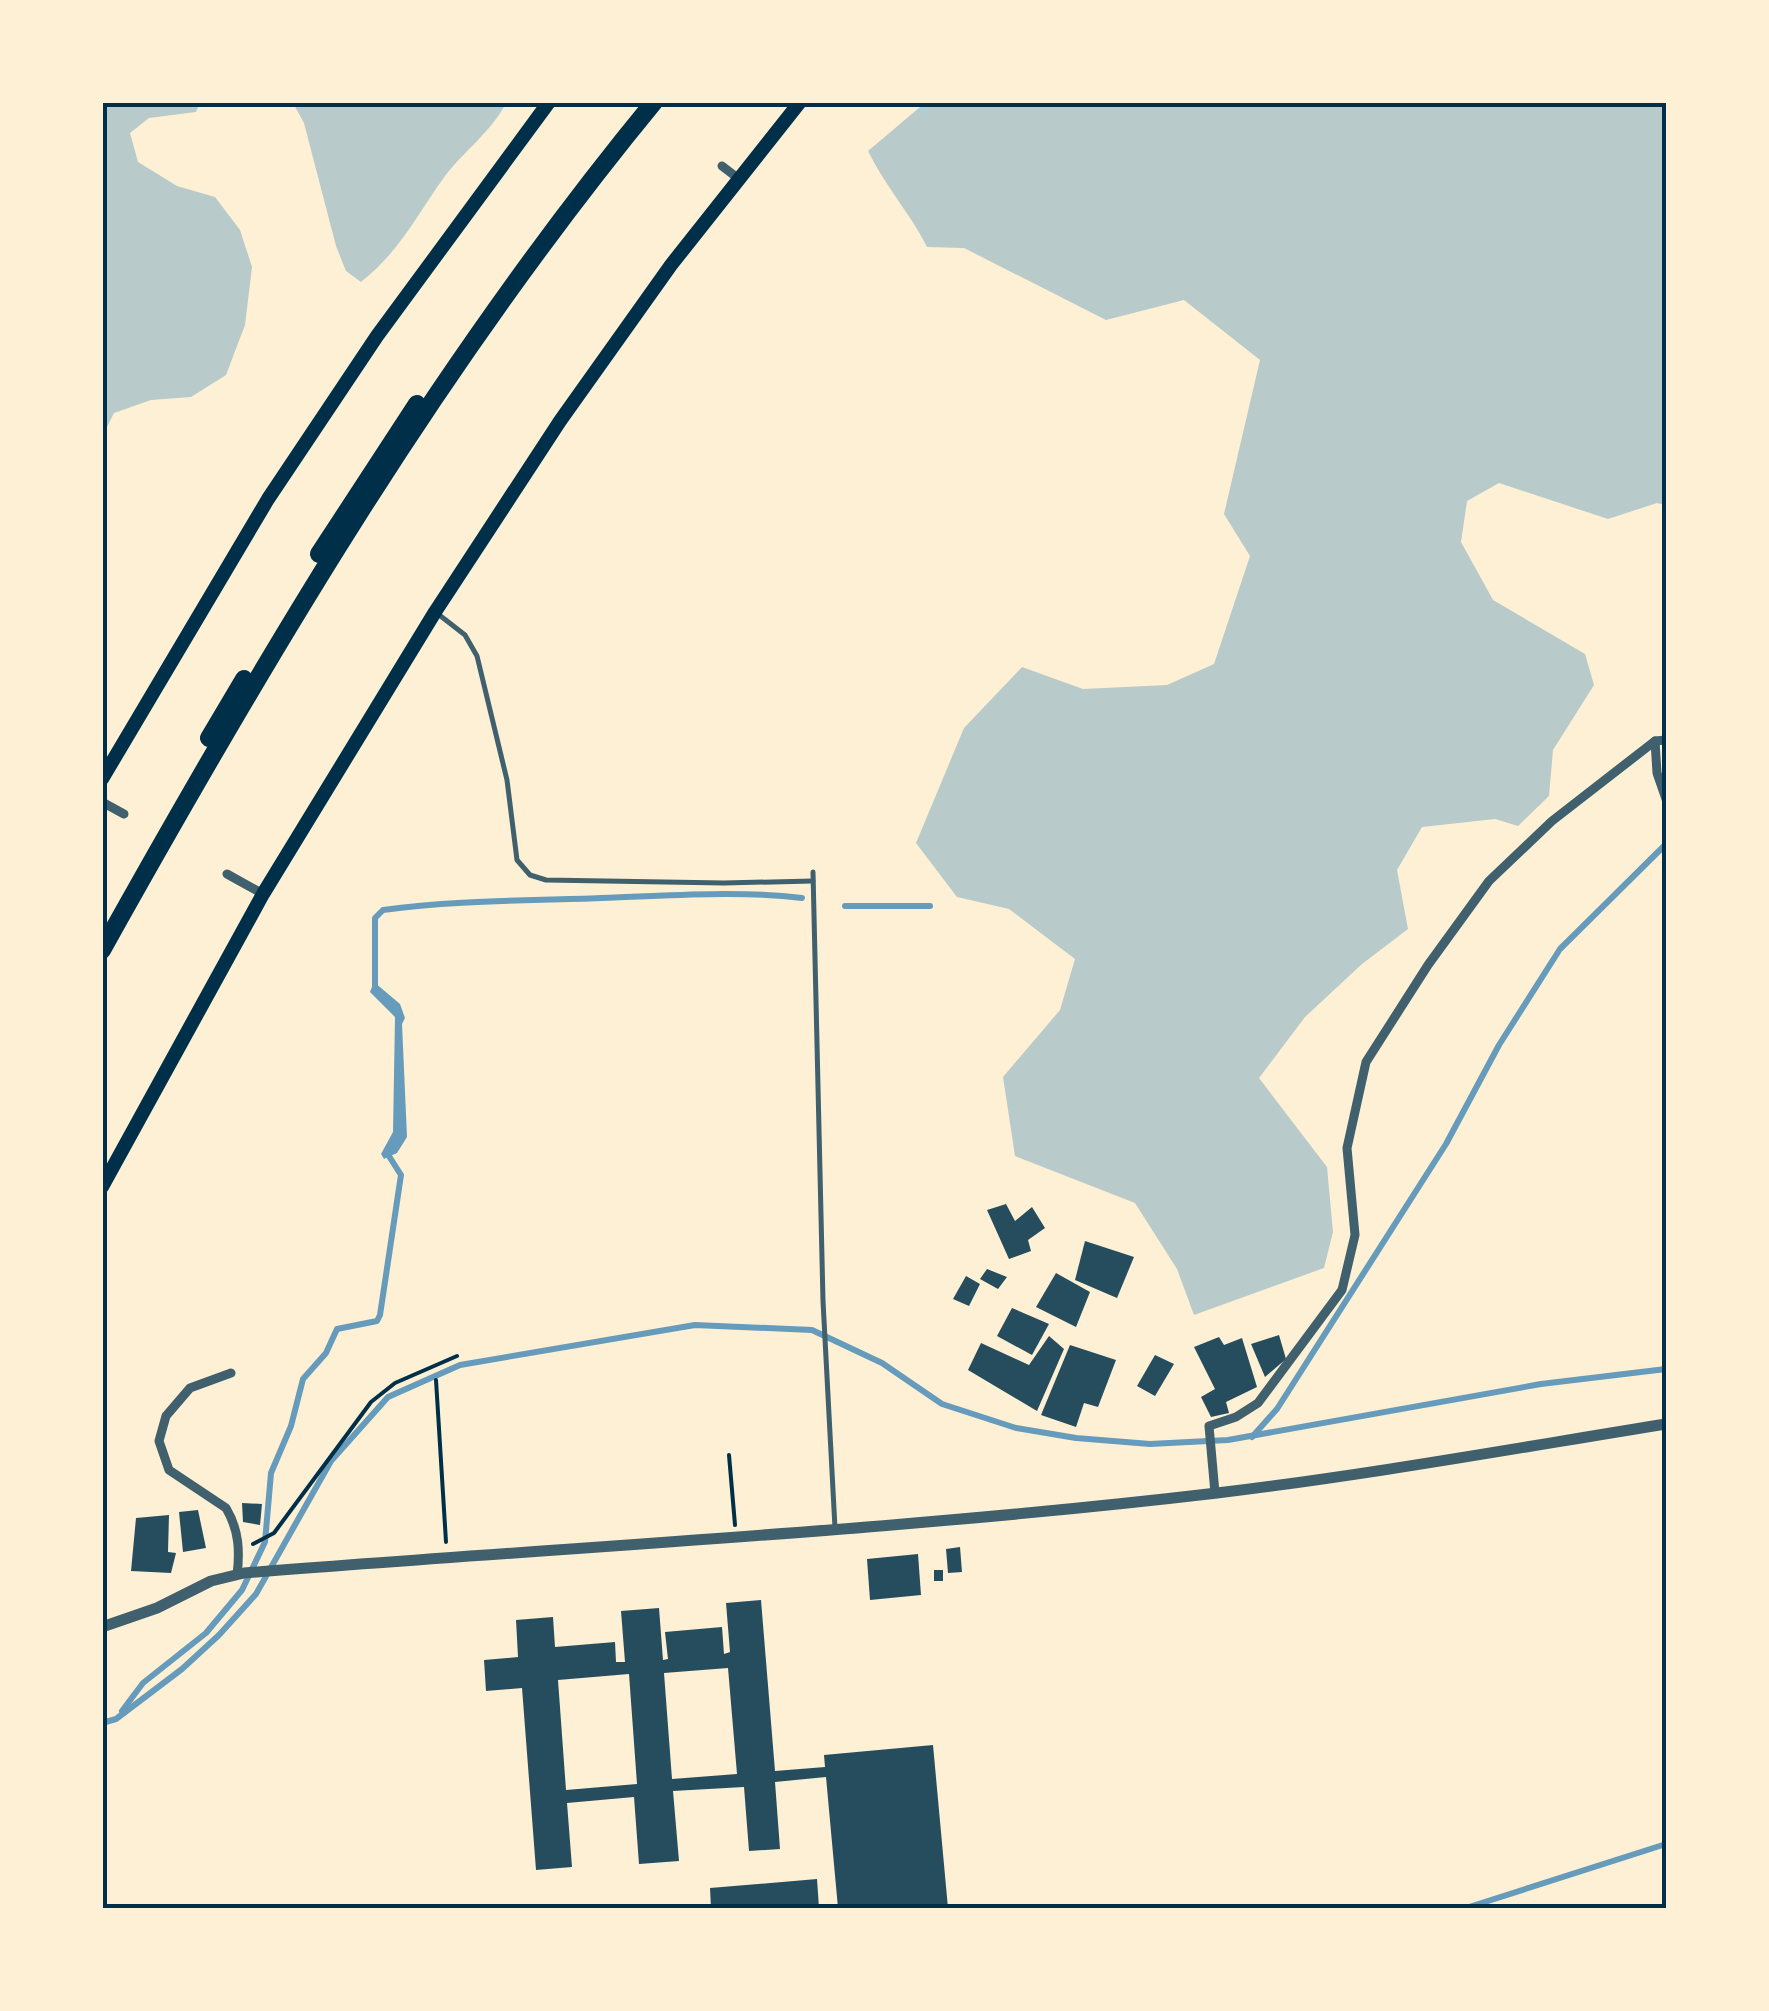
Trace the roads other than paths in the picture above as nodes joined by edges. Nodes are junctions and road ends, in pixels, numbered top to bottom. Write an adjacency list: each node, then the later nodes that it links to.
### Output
1 (548, 102): 9 (main road)
2 (640, 102): 17 (highway)
3 (654, 102): 18 (highway)
4 (800, 102): 6 (main road)
5 (722, 166): 6 (street)
6 (739, 179): 7 (main road)
7 (435, 612): 15 (lane); 16 (main road)
8 (1661, 740): 10 (street); 22 (street)
9 (102, 779)
10 (1666, 799)
11 (102, 802): 12 (street)
12 (124, 814)
13 (813, 872): 15 (lane)
14 (227, 874): 16 (street)
15 (813, 881): 23 (lane)
16 (263, 894): 19 (main road)
17 (102, 926)
18 (102, 950)
19 (102, 1187)
20 (231, 1373): 24 (street)
21 (1666, 1424): 22 (street)
22 (1215, 1493): 23 (street)
23 (836, 1528): 24 (street)
24 (240, 1574): 25 (street)
25 (102, 1628)

